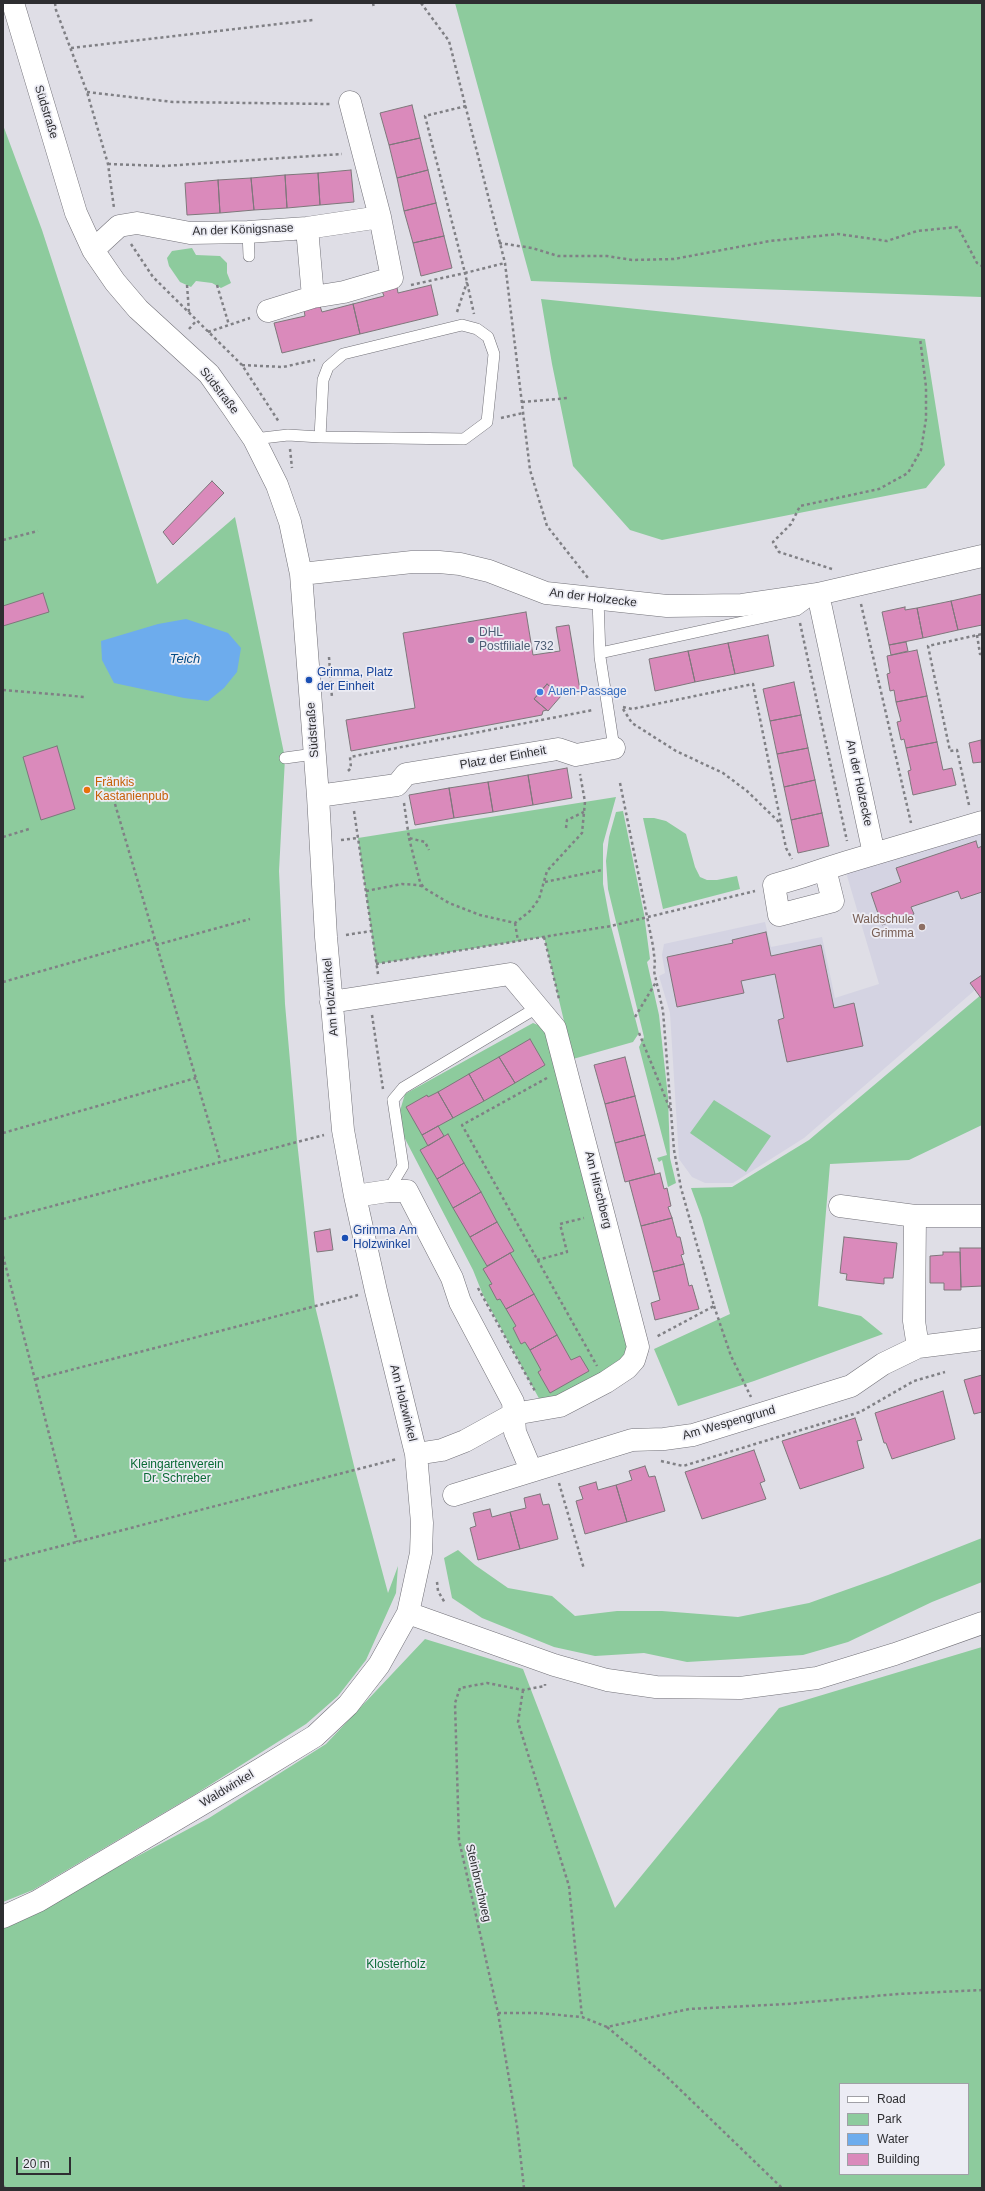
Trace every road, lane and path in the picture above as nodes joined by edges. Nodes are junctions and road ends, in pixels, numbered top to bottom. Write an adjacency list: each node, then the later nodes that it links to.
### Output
1 (13, 3): 18 (street, Südstraße)
2 (55, 3): 7 (path)
3 (373, 3): 5 (path)
4 (421, 3): 10 (path)
5 (374, 8)
6 (313, 20): 7 (path)
7 (71, 48): 8 (path)
8 (87, 92): 9 (path); 12 (path)
9 (342, 103): 11 (street)
10 (466, 106): 17 (path); 22 (path)
11 (364, 156): 12 (path); 13 (street)
12 (108, 164): 14 (path)
13 (380, 217): 15 (street, An der Königsnase); 23 (street)
14 (119, 226): 16 (street, An der Königsnase); 18 (street); 29 (path)
15 (307, 228): 16 (street, An der Königsnase); 27 (street, An der Königsnase)
16 (248, 232): 19 (lane)
17 (499, 243): 20 (path); 21 (path)
18 (93, 250): 43 (street, Südstraße)
19 (249, 256)
20 (505, 264): 22 (path); 38 (path)
21 (982, 266)
22 (465, 273): 23 (path); 24 (path)
23 (392, 278): 27 (street)
24 (467, 282): 31 (path); 32 (path)
25 (187, 285): 29 (path)
26 (217, 285): 30 (path)
27 (313, 297): 28 (street)
28 (268, 311): 30 (path)
29 (189, 313): 33 (path)
30 (229, 325): 33 (path)
31 (450, 329): 32 (lane); 35 (lane)
32 (477, 329): 40 (lane)
33 (208, 332): 36 (path)
34 (920, 338): 48 (path)
35 (343, 354): 36 (path); 42 (lane)
36 (242, 365): 41 (path)
37 (568, 398): 38 (path)
38 (522, 402): 39 (path)
39 (523, 413): 40 (path); 50 (path)
40 (487, 422): 42 (lane)
41 (288, 435): 42 (lane); 43 (lane)
42 (320, 436)
43 (254, 439): 47 (street, Südstraße)
44 (38, 531): 45 (path)
45 (3, 540)
46 (982, 556): 48 (street, An der Holzecke)
47 (301, 574): 50 (street, An der Holzecke); 62 (street, Südstraße)
48 (850, 587): 49 (street, An der Holzecke); 77 (path)
49 (818, 594): 50 (street, An der Holzecke); 51 (lane); 79 (street, An der Holzecke)
50 (598, 599): 54 (lane, Platz der Einheit)
51 (797, 610): 54 (lane); 80 (path)
52 (982, 634): 53 (path)
53 (977, 635): 55 (path); 72 (path)
54 (600, 653): 57 (lane, Platz der Einheit)
55 (982, 654)
56 (3, 690): 58 (path)
57 (605, 693): 59 (lane, Platz der Einheit); 60 (path)
58 (85, 697)
59 (608, 707): 61 (lane, Platz der Einheit); 65 (path)
60 (622, 707): 71 (path); 71 (path)
61 (614, 748): 65 (street, Platz der Einheit)
62 (314, 754): 63 (lane); 67 (street, Südstraße)
63 (285, 758)
64 (579, 771): 70 (path)
65 (348, 783): 67 (street, Platz der Einheit); 87 (path)
66 (620, 784): 89 (path)
67 (318, 796): 92 (street, Am Holzwinkel)
68 (404, 800): 76 (path)
69 (115, 804): 93 (path)
70 (584, 812): 73 (path); 84 (path)
71 (781, 824): 83 (path)
72 (978, 824): 77 (street)
73 (566, 828)
74 (29, 829): 75 (path)
75 (3, 836)
76 (409, 838): 78 (path); 86 (path)
77 (915, 842): 79 (street)
78 (429, 850)
79 (874, 854): 80 (street)
80 (851, 861): 81 (street)
81 (825, 869): 83 (street); 85 (street)
82 (602, 870): 84 (path)
83 (801, 877): 85 (street)
84 (545, 882): 90 (path)
85 (774, 885): 89 (path)
86 (424, 888): 87 (path); 90 (path)
87 (366, 891): 91 (path)
88 (250, 918): 95 (path)
89 (648, 918): 94 (path); 98 (path)
90 (515, 924): 94 (path)
91 (371, 931): 92 (path); 96 (path)
92 (326, 937): 100 (street, Am Holzwinkel)
93 (154, 939): 95 (path); 97 (path)
94 (518, 941): 96 (path)
95 (156, 945): 105 (path)
96 (376, 964): 99 (path)
97 (3, 982)
98 (656, 982): 102 (path); 107 (path)
99 (375, 995): 100 (street, Am Hirschberg); 101 (street, Am Hirschberg); 106 (path)
100 (332, 1002): 108 (street, Am Holzwinkel)
101 (538, 1007): 104 (street, Am Hirschberg); 106 (lane)
102 (635, 1017)
103 (639, 1033): 107 (path)
104 (566, 1067): 114 (street, Am Hirschberg); 119 (path)
105 (196, 1078): 109 (path); 110 (path)
106 (393, 1100): 111 (lane)
107 (671, 1112): 121 (path)
108 (343, 1130): 110 (path); 112 (street, Am Holzwinkel)
109 (3, 1133)
110 (220, 1160): 117 (path)
111 (388, 1191): 112 (street); 127 (street)
112 (354, 1196): 120 (street, Am Holzwinkel)
113 (840, 1206): 115 (street)
114 (604, 1212): 119 (path); 123 (street, Am Hirschberg)
115 (915, 1216): 116 (street); 124 (street)
116 (982, 1216)
117 (3, 1219)
118 (3, 1256): 125 (path)
119 (537, 1260): 126 (path)
120 (376, 1291): 125 (path); 129 (street, Am Holzwinkel)
121 (714, 1306): 123 (path); 128 (path)
122 (982, 1340): 124 (street, Am Wespengrund)
123 (638, 1347): 126 (street)
124 (918, 1347): 128 (street, Am Wespengrund)
125 (36, 1379): 133 (path)
126 (606, 1382): 127 (street)
127 (514, 1414): 129 (street); 130 (street)
128 (757, 1415): 130 (street, Am Wespengrund)
129 (416, 1454): 133 (path); 136 (street, Am Holzwinkel)
130 (531, 1470): 132 (street, Am Wespengrund)
131 (558, 1478): 135 (path)
132 (454, 1495)
133 (77, 1542): 134 (path)
134 (3, 1561)
135 (584, 1569)
136 (408, 1613): 138 (street); 140 (street, Waldwinkel)
137 (982, 1623): 138 (street)
138 (554, 1665): 139 (path, Steinbruchweg)
139 (523, 1690): 142 (path, Steinbruchweg); 143 (path)
140 (3, 1917)
141 (982, 1990): 144 (path)
142 (498, 2013): 143 (path); 145 (path, Steinbruchweg)
143 (582, 2017): 144 (path)
144 (607, 2027): 146 (path)
145 (524, 2188)
146 (782, 2188)

